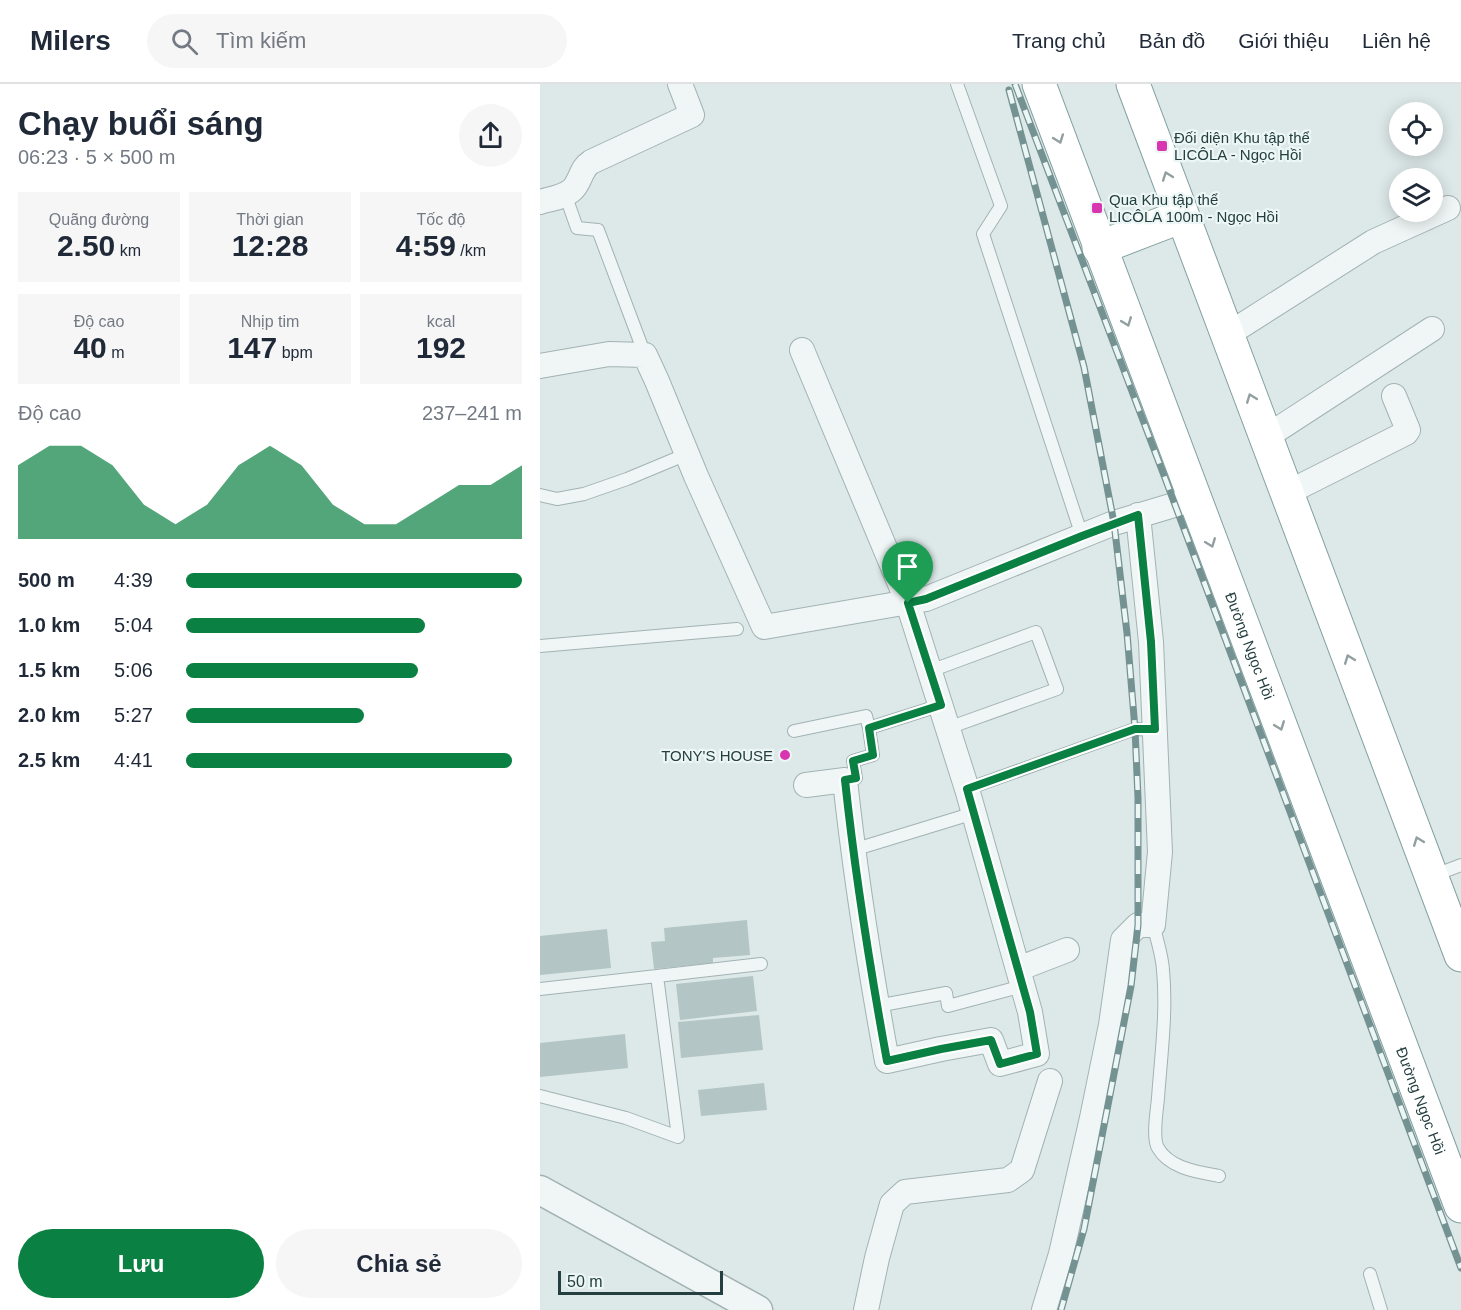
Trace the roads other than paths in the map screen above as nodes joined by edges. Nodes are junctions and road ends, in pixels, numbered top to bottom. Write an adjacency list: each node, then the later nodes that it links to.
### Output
1 (680, 84): 5 (street)
2 (957, 84): 22 (lane)
3 (1039, 84): 9 (highway, Đường Ngọc Hồi, one-way to 9)
4 (1133, 84): 8 (highway, one-way to 4)
5 (565, 194): 6 (street); 13 (lane)
6 (540, 202)
7 (1448, 208): 11 (street)
8 (1182, 216): 9 (highway); 11 (highway)
9 (1099, 248): 20 (highway, Đường Ngọc Hồi, one-way to 20)
10 (1432, 329): 16 (street)
11 (1227, 335): 16 (highway, one-way to 11)
12 (802, 350): 23 (street)
13 (645, 355): 14 (street); 17 (street)
14 (540, 366)
15 (1394, 396): 18 (street)
16 (1266, 437): 18 (highway)
17 (687, 454): 19 (lane); 23 (street)
18 (1287, 493): 36 (highway, one-way to 18)
19 (540, 495)
20 (1194, 499): 21 (street); 49 (highway, Đường Ngọc Hồi, one-way to 49)
21 (1138, 515): 22 (street); 29 (street)
22 (1082, 536): 23 (street)
23 (908, 603): 26 (street)
24 (737, 629): 25 (lane)
25 (540, 646)
26 (930, 670): 27 (street); 27 (lane)
27 (944, 717): 28 (lane); 33 (street)
28 (869, 728): 30 (lane); 31 (lane)
29 (1155, 729): 33 (lane); 37 (street)
30 (794, 731)
31 (845, 780): 32 (street); 35 (street)
32 (806, 785)
33 (967, 789): 34 (street)
34 (974, 813): 35 (lane); 42 (street)
35 (853, 850): 44 (street)
36 (1446, 871): 39 (highway)
37 (1153, 925): 47 (lane); 53 (street)
38 (1067, 950): 42 (street)
39 (1461, 955)
40 (761, 964): 41 (lane)
41 (657, 976): 43 (lane); 46 (lane)
42 (1020, 978): 44 (lane); 44 (street)
43 (540, 989)
44 (877, 1006)
45 (1050, 1081): 52 (street)
46 (540, 1096)
47 (1219, 1176)
48 (540, 1190): 51 (street)
49 (1461, 1206)
50 (1370, 1274): 54 (lane)
51 (758, 1310)
52 (866, 1310)
53 (1044, 1310)
54 (1381, 1310)

